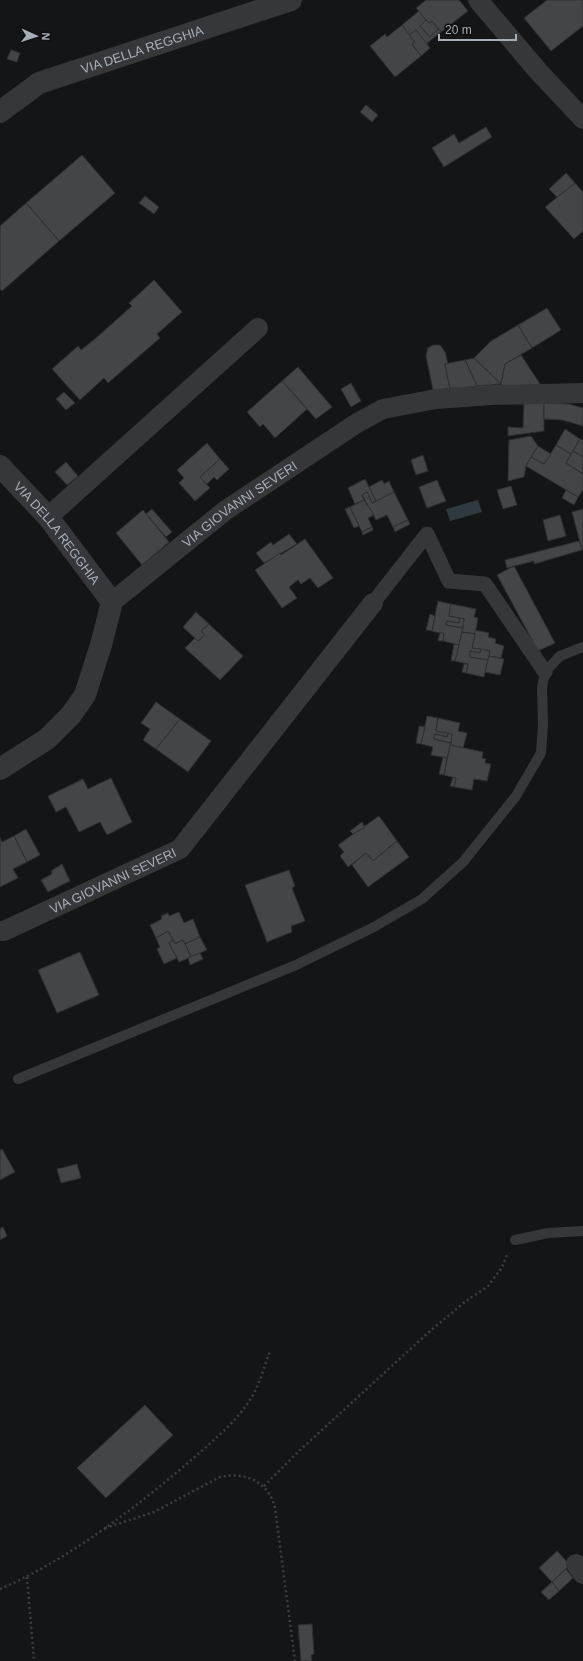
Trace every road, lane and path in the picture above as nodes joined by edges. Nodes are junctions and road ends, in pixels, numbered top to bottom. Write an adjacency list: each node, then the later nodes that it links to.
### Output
1 (291, 0): 3 (street, VIA DELLA REGGHIA)
2 (478, 0): 4 (street)
3 (0, 112)
4 (583, 119)
5 (258, 328): 8 (street)
6 (583, 393): 9 (street, VIA GIOVANNI SEVERI)
7 (0, 466): 8 (street, VIA DELLA REGGHIA)
8 (48, 517): 9 (street, VIA DELLA REGGHIA)
9 (112, 602): 13 (street)
10 (374, 603): 12 (street); 14 (street, VIA GIOVANNI SEVERI)
11 (583, 647): 12 (lane)
12 (545, 672): 15 (lane)
13 (0, 769)
14 (0, 931)
15 (18, 1080)
16 (583, 1232): 17 (lane)
17 (515, 1240): 19 (path)
18 (270, 1351): 20 (path)
19 (264, 1486): 20 (path); 24 (path)
20 (102, 1529): 21 (path)
21 (27, 1577): 22 (path); 23 (path)
22 (0, 1589)
23 (34, 1661)
24 (295, 1661)

